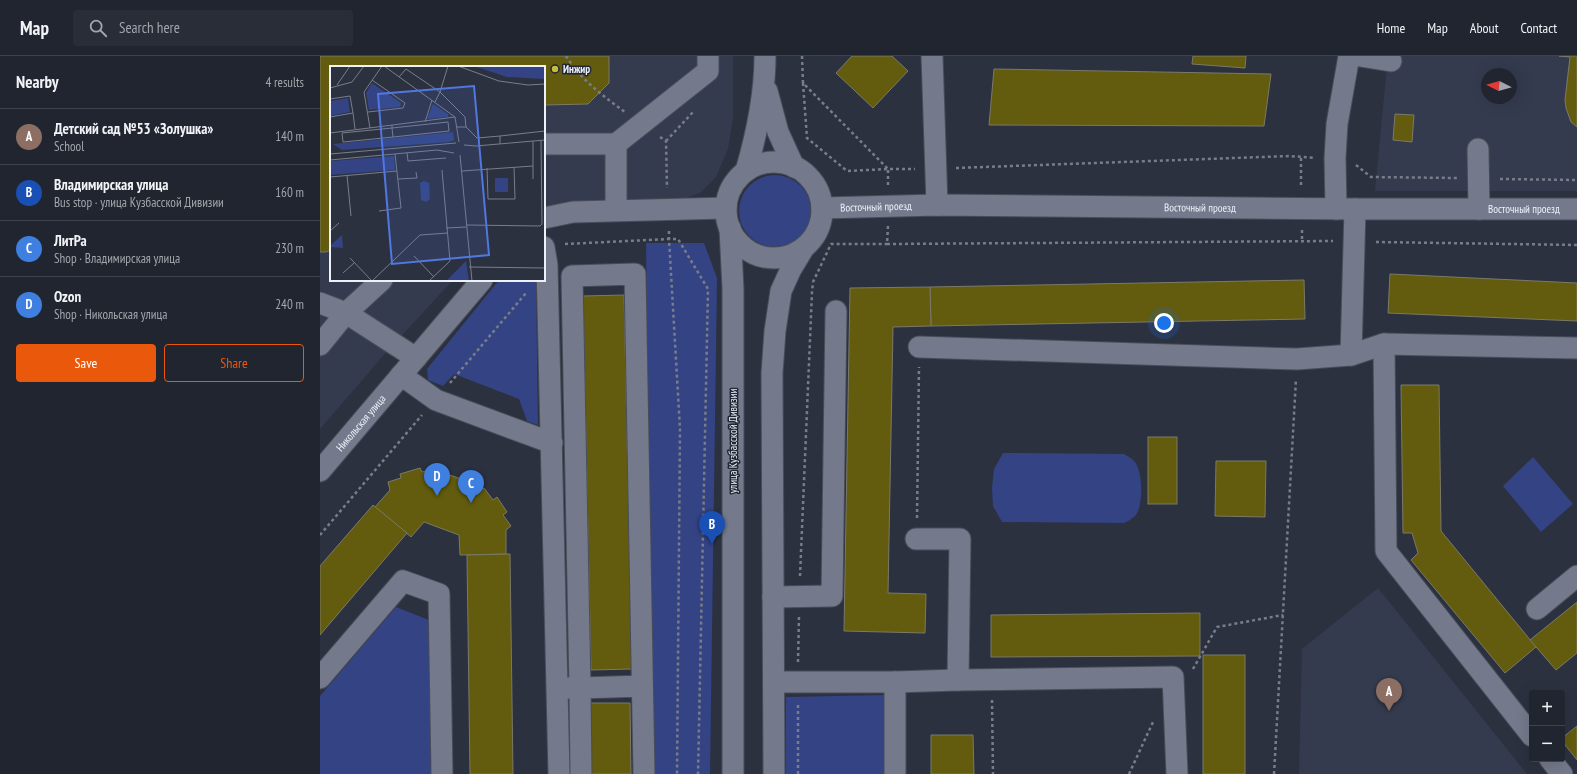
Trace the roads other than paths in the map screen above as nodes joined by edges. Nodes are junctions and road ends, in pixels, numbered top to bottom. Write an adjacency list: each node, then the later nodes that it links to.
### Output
1 (708, 56): 9 (street)
2 (765, 56): 7 (street, улица Кузбасской Дивизии)
3 (932, 56): 13 (street)
4 (1349, 56): 17 (street)
5 (1360, 56): 6 (street)
6 (1391, 61)
7 (765, 83): 11 (street, улица Кузбасской Дивизии); 12 (street, улица Кузбасской Дивизии)
8 (545, 144): 9 (street)
9 (616, 144): 18 (street)
10 (1478, 149): 16 (street)
11 (794, 167): 12 (street, улица Кузбасской Дивизии); 15 (street, улица Кузбасской Дивизии)
12 (746, 171): 14 (street, улица Кузбасской Дивизии)
13 (937, 205): 15 (street, Восточный проезд); 17 (street, Восточный проезд)
14 (726, 208): 18 (street); 21 (street, улица Кузбасской Дивизии)
15 (822, 208): 22 (street, улица Кузбасской Дивизии)
16 (1478, 208): 17 (street, Восточный проезд); 19 (street, Восточный проезд)
17 (1345, 209): 33 (street)
18 (616, 210): 20 (street)
19 (1577, 210)
20 (545, 218)
21 (730, 228): 22 (street, улица Кузбасской Дивизии); 55 (street, улица Кузбасской Дивизии)
22 (803, 249): 40 (street, улица Кузбасской Дивизии)
23 (546, 256): 36 (street)
24 (381, 281): 28 (street)
25 (481, 281): 34 (street, Никольская улица)
26 (320, 303): 28 (street)
27 (836, 311): 40 (street)
28 (346, 313): 30 (street); 34 (street)
29 (1384, 344): 32 (street); 33 (street); 49 (street)
30 (320, 345)
31 (919, 347): 33 (street)
32 (1577, 348)
33 (1351, 354)
34 (416, 358): 35 (street, Никольская улица)
35 (401, 375): 36 (street); 37 (street, Никольская улица)
36 (552, 443): 48 (street)
37 (320, 471)
38 (916, 539): 43 (street)
39 (1577, 576): 41 (street)
40 (773, 597): 44 (street, улица Кузбасской Дивизии)
41 (1537, 609)
42 (320, 678): 51 (street)
43 (958, 680): 45 (street); 58 (street)
44 (774, 682): 45 (street); 56 (street, улица Кузбасской Дивизии)
45 (894, 682): 57 (street)
46 (642, 686): 47 (street); 47 (street); 54 (street)
47 (580, 688): 48 (street); 53 (street)
48 (557, 689): 52 (street)
49 (1529, 732)
50 (1552, 762): 59 (street)
51 (442, 774)
52 (559, 774)
53 (581, 774)
54 (644, 774)
55 (733, 774)
56 (774, 774)
57 (895, 774)
58 (1177, 774)
59 (1562, 774)

